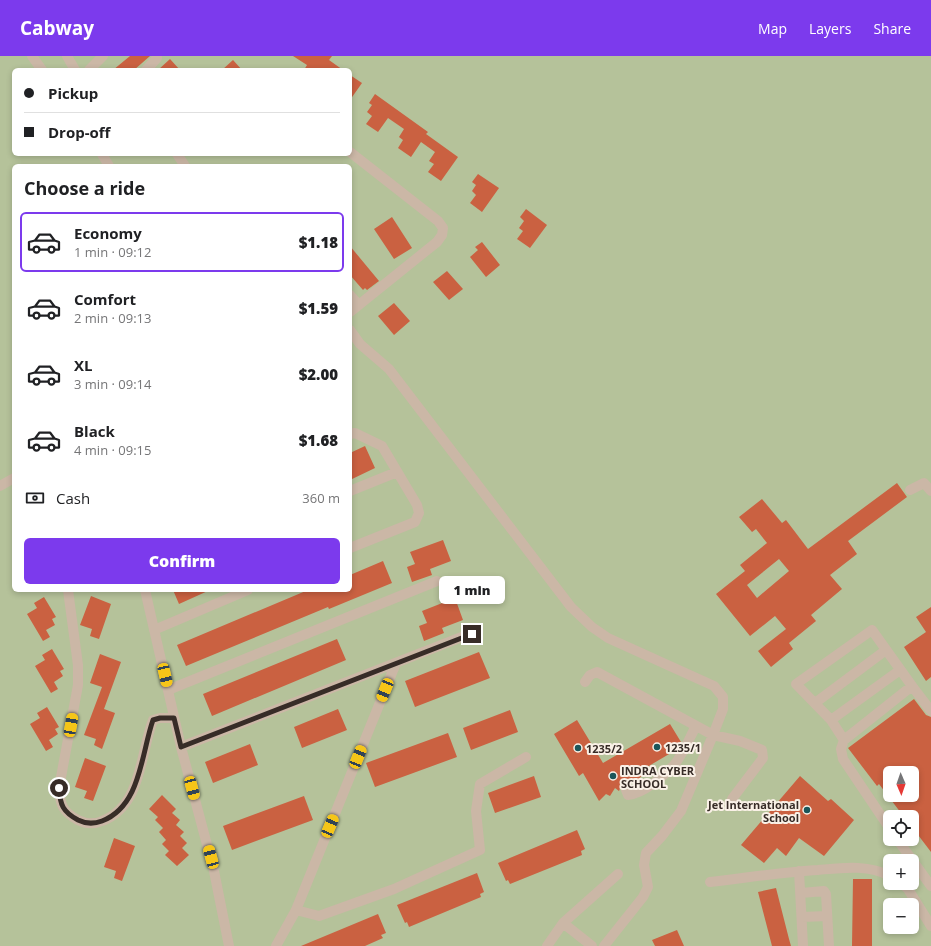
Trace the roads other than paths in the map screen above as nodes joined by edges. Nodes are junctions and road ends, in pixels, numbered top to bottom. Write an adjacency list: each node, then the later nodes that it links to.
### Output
1 (32, 56): 5 (street)
2 (67, 56): 6 (street)
3 (103, 56): 7 (street)
4 (157, 58): 8 (street)
5 (41, 68)
6 (74, 68)
7 (91, 68)
8 (148, 68)
9 (352, 154): 11 (street)
10 (352, 297): 11 (street)
11 (359, 305): 12 (street)
12 (352, 310)
13 (352, 333): 39 (street)
14 (352, 434): 15 (street)
15 (397, 472): 18 (street); 21 (street)
16 (12, 479): 17 (street)
17 (0, 486)
18 (352, 490)
19 (910, 490): 20 (street)
20 (931, 491)
21 (352, 547)
22 (437, 581): 33 (street)
23 (68, 592): 36 (street)
24 (145, 592): 26 (street)
25 (243, 592): 26 (street)
26 (154, 630): 33 (street)
27 (472, 634): 29 (street)
28 (886, 650): 30 (street); 34 (street); 34 (street)
29 (396, 663): 41 (street); 54 (street)
30 (900, 670): 32 (street); 37 (street)
31 (585, 682): 38 (street)
32 (912, 686): 35 (street); 40 (street)
33 (168, 690): 36 (street)
34 (815, 703): 37 (street)
35 (931, 711)
36 (174, 718): 41 (street)
37 (831, 720): 40 (street)
38 (696, 726): 39 (street); 43 (street)
39 (713, 735): 44 (street); 63 (street)
40 (844, 740): 45 (street)
41 (181, 747): 59 (street)
42 (526, 757): 54 (street)
43 (626, 790)
44 (732, 799)
45 (883, 819)
46 (902, 846): 51 (street)
47 (799, 871): 48 (street); 50 (street); 53 (street)
48 (883, 873)
49 (618, 874): 57 (street)
50 (710, 882)
51 (931, 886)
52 (909, 890): 58 (street)
53 (801, 893): 55 (street); 56 (street)
54 (296, 910): 60 (street)
55 (827, 916): 56 (street); 65 (street)
56 (802, 918): 64 (street)
57 (563, 923): 61 (street); 62 (street)
58 (931, 926)
59 (229, 946)
60 (276, 946)
61 (547, 946)
62 (592, 946)
63 (604, 946)
64 (804, 946)
65 (829, 946)

